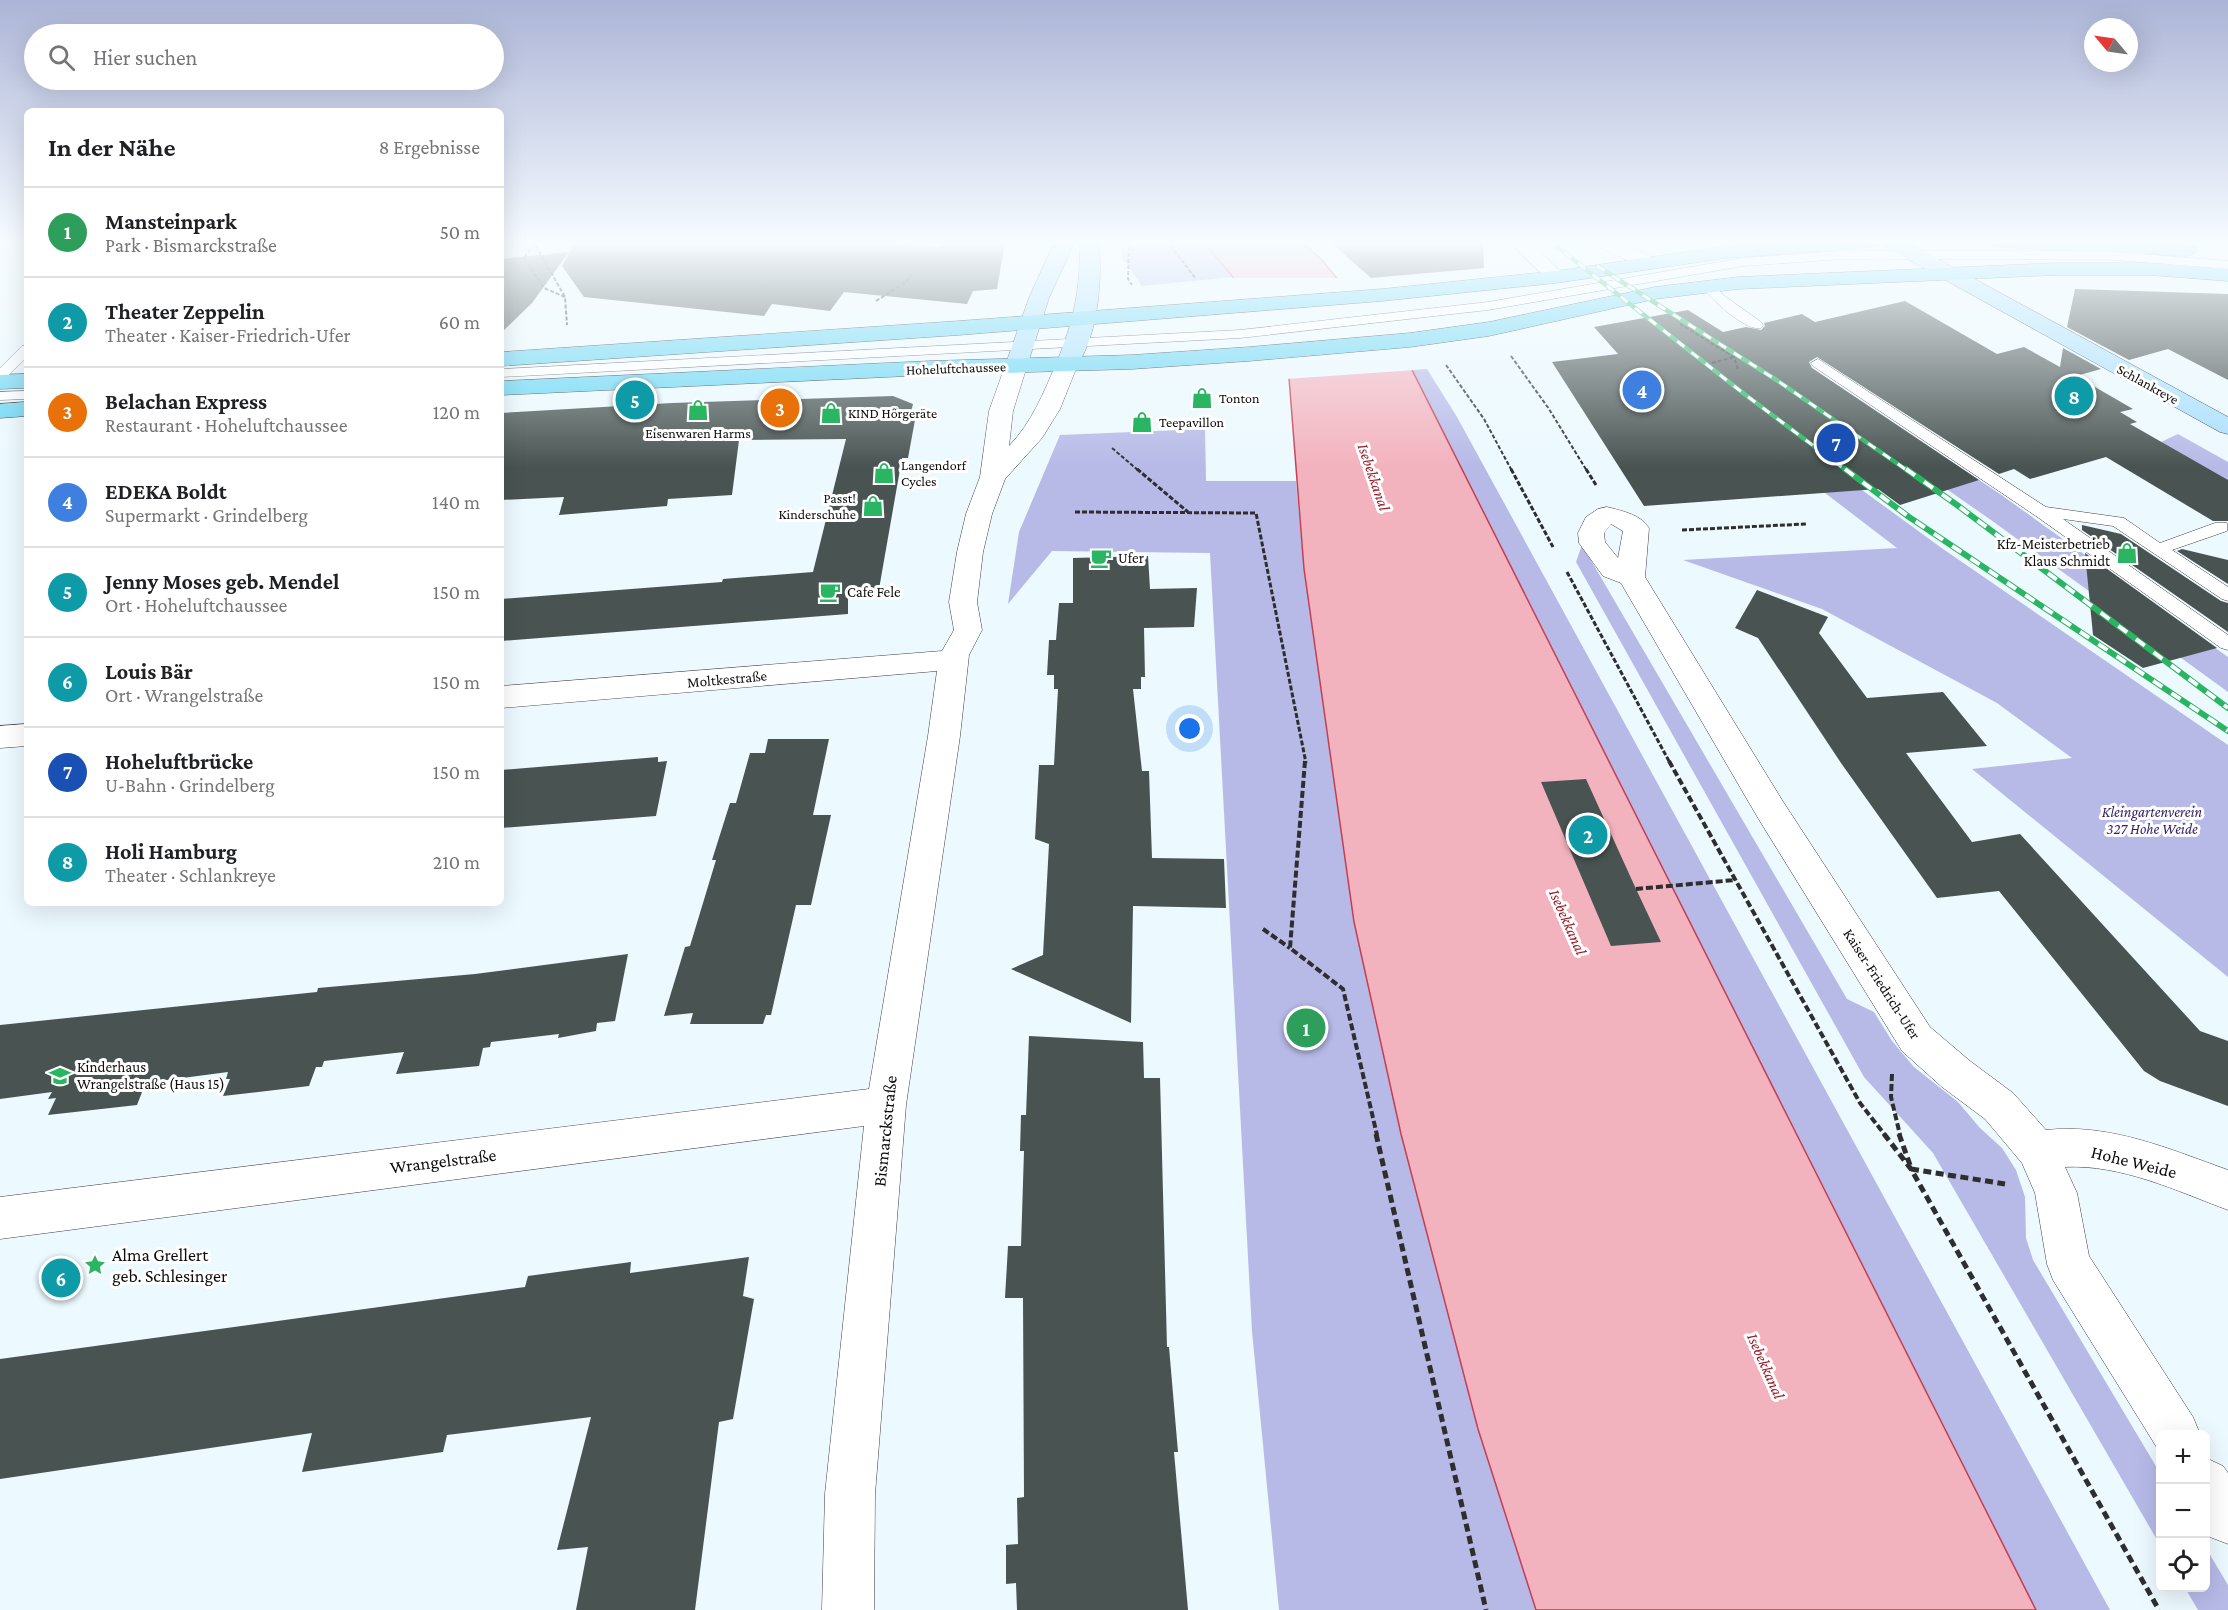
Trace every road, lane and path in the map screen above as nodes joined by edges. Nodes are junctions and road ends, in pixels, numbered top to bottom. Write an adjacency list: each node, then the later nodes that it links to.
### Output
1 (567, 316): 12 (path)
2 (1034, 316): 9 (street)
3 (1096, 316): 8 (main road)
4 (1403, 316): 15 (lane)
5 (1546, 316): 15 (main road, Hoheluftchaussee)
6 (1743, 316): 11 (lane)
7 (2025, 316): 32 (street, Schlankreye)
8 (1085, 317): 9 (main road); 15 (street)
9 (1032, 322): 16 (street); 18 (main road)
10 (1680, 324): 17 (path)
11 (1756, 325)
12 (567, 332)
13 (1505, 347): 38 (path)
14 (24, 352): 23 (lane)
15 (1072, 354): 16 (main road, Hoheluftchaussee); 34 (street, Bismarckstraße)
16 (1019, 356): 22 (lane); 27 (main road, Hoheluftchaussee); 34 (street, Bismarckstraße)
17 (1734, 357): 19 (path); 21 (path)
18 (504, 359)
19 (1712, 363)
20 (1818, 363): 36 (lane)
21 (1738, 370)
22 (504, 373)
23 (0, 376)
24 (1452, 376): 43 (path)
25 (24, 381): 26 (main road)
26 (0, 382)
27 (504, 388)
28 (24, 395): 29 (lane)
29 (0, 396)
30 (24, 410): 31 (main road)
31 (0, 411)
32 (2228, 427)
33 (1112, 448): 37 (path)
34 (993, 477): 48 (street, Bismarckstraße)
35 (1075, 512): 37 (path)
36 (2042, 512): 42 (lane); 47 (lane)
37 (1188, 513): 55 (path)
38 (1606, 515): 45 (street); 45 (street, Kaiser-Friedrich-Ufer)
39 (1806, 525): 41 (path)
40 (2221, 527): 42 (lane)
41 (1682, 530)
42 (2158, 549): 46 (lane)
43 (1558, 555)
44 (1563, 565): 52 (path)
45 (1631, 577): 56 (street, Kaiser-Friedrich-Ufer)
46 (2228, 595)
47 (2228, 644)
48 (954, 658): 49 (street, Moltkestraße); 57 (street, Bismarckstraße)
49 (504, 697)
50 (24, 735): 51 (street)
51 (0, 737)
52 (1735, 880): 53 (path); 59 (path)
53 (1636, 889)
54 (1263, 928): 55 (path)
55 (1290, 948): 67 (path)
56 (1916, 1040): 58 (street, Kaiser-Friedrich-Ufer); 59 (path)
57 (886, 1105): 62 (street, Wrangelstraße); 66 (street, Bismarckstraße)
58 (2037, 1150): 61 (street, Hohe Weide); 63 (street, Kaiser-Friedrich-Ufer)
59 (1911, 1169): 60 (path); 68 (path)
60 (2009, 1185)
61 (2228, 1190)
62 (0, 1218)
63 (2173, 1430)
64 (2206, 1484): 65 (street)
65 (2228, 1519)
66 (848, 1610)
67 (1486, 1610)
68 (2159, 1610)

